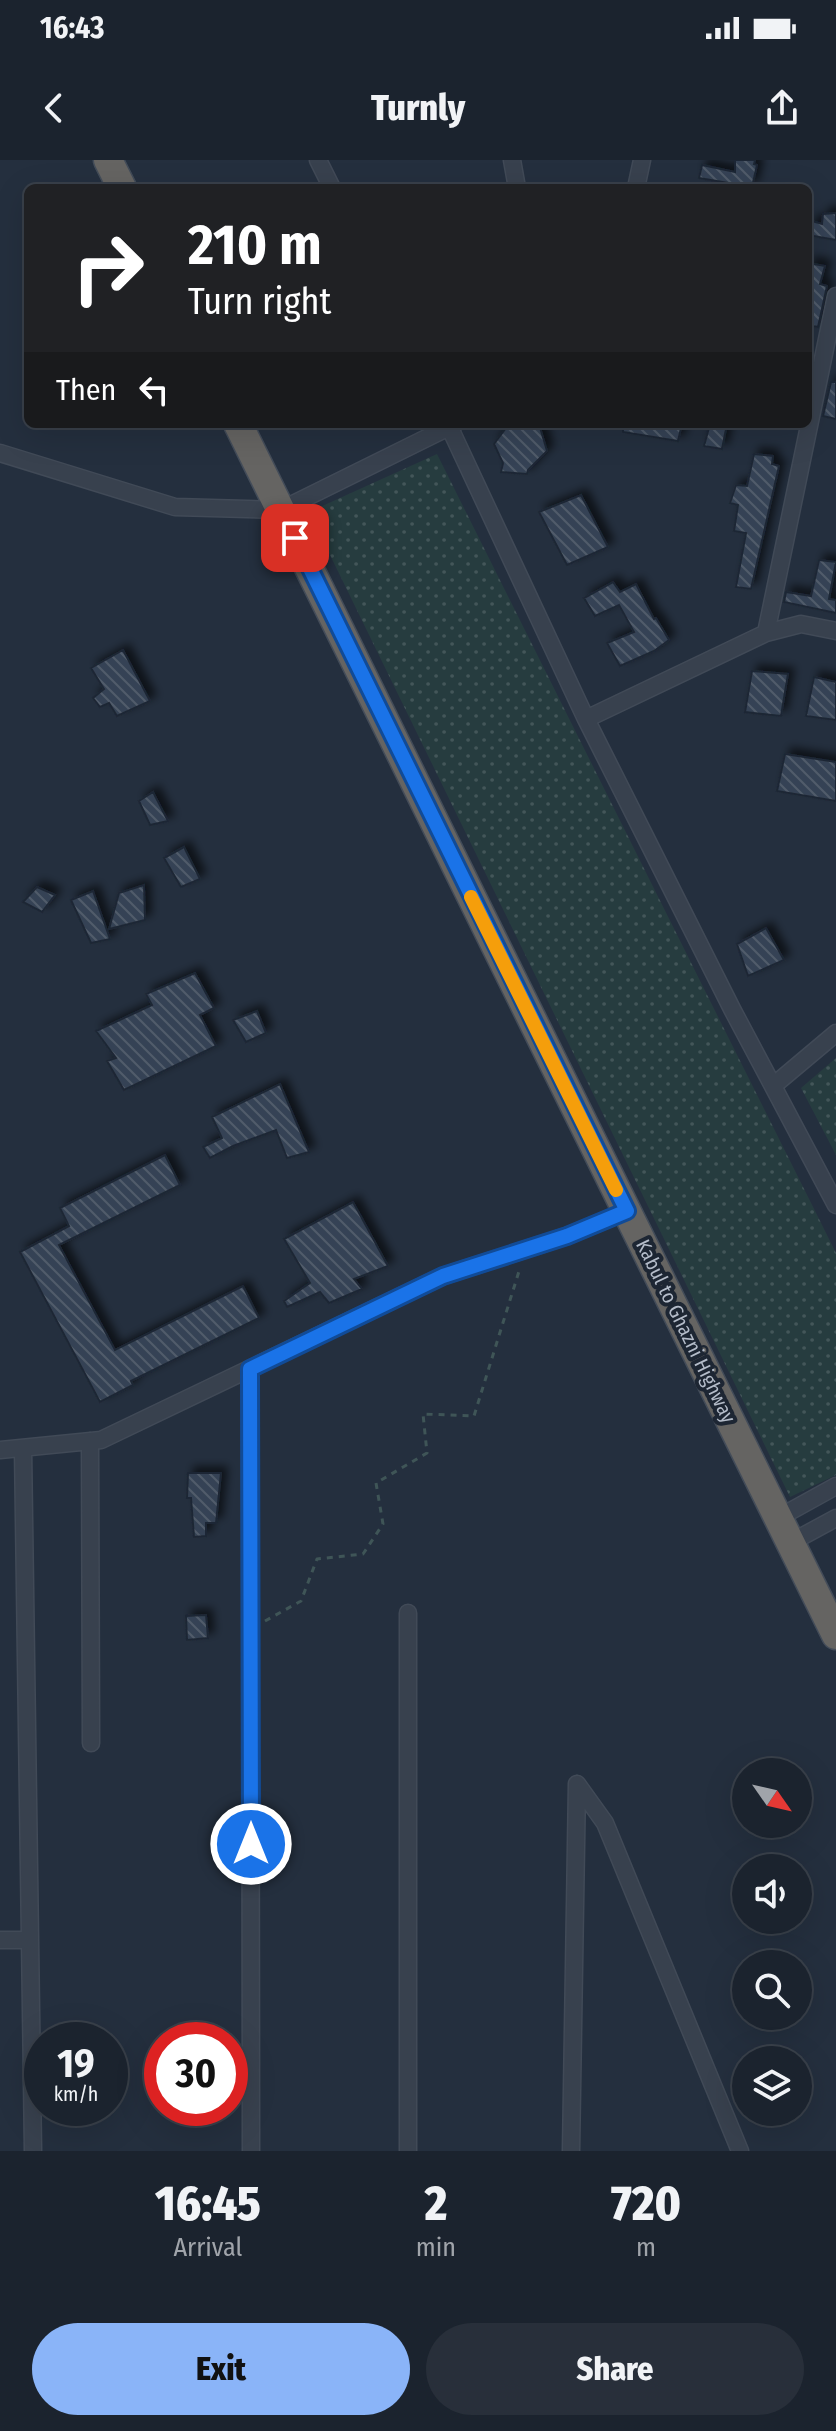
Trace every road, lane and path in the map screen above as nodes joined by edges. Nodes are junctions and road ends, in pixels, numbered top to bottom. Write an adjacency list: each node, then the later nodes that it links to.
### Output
1 (108, 160): 5 (highway)
2 (318, 160): 6 (street)
3 (512, 160): 7 (street)
4 (642, 160): 8 (street)
5 (120, 184)
6 (330, 184)
7 (516, 184)
8 (637, 184)
9 (836, 296): 10 (street)
10 (812, 398)
11 (240, 428): 16 (highway, Kabul to Ghazni Highway)
12 (445, 428): 16 (street)
13 (452, 428): 19 (street)
14 (806, 428): 18 (street)
15 (0, 453): 16 (street)
16 (281, 510): 23 (highway, Kabul to Ghazni Highway)
17 (836, 631): 18 (street)
18 (766, 633): 19 (street)
19 (586, 719): 21 (street)
20 (836, 1033): 21 (street)
21 (773, 1086): 22 (street)
22 (836, 1205)
23 (627, 1211): 24 (street); 30 (highway, Kabul to Ghazni Highway)
24 (526, 1250): 25 (street); 34 (path)
25 (250, 1369): 26 (street); 34 (street)
26 (90, 1441): 27 (street); 36 (street)
27 (23, 1448): 28 (street); 38 (street)
28 (0, 1450)
29 (836, 1486): 30 (street)
30 (778, 1518): 32 (highway, Kabul to Ghazni Highway)
31 (836, 1518): 32 (street)
32 (790, 1543): 35 (highway, Kabul to Ghazni Highway)
33 (408, 1613): 41 (street)
34 (250, 1629): 40 (street)
35 (836, 1635)
36 (91, 1743)
37 (0, 1940): 38 (street)
38 (30, 1940): 39 (street)
39 (33, 2151)
40 (251, 2151)
41 (408, 2151)
42 (571, 2151): 43 (street)
43 (740, 2151)

